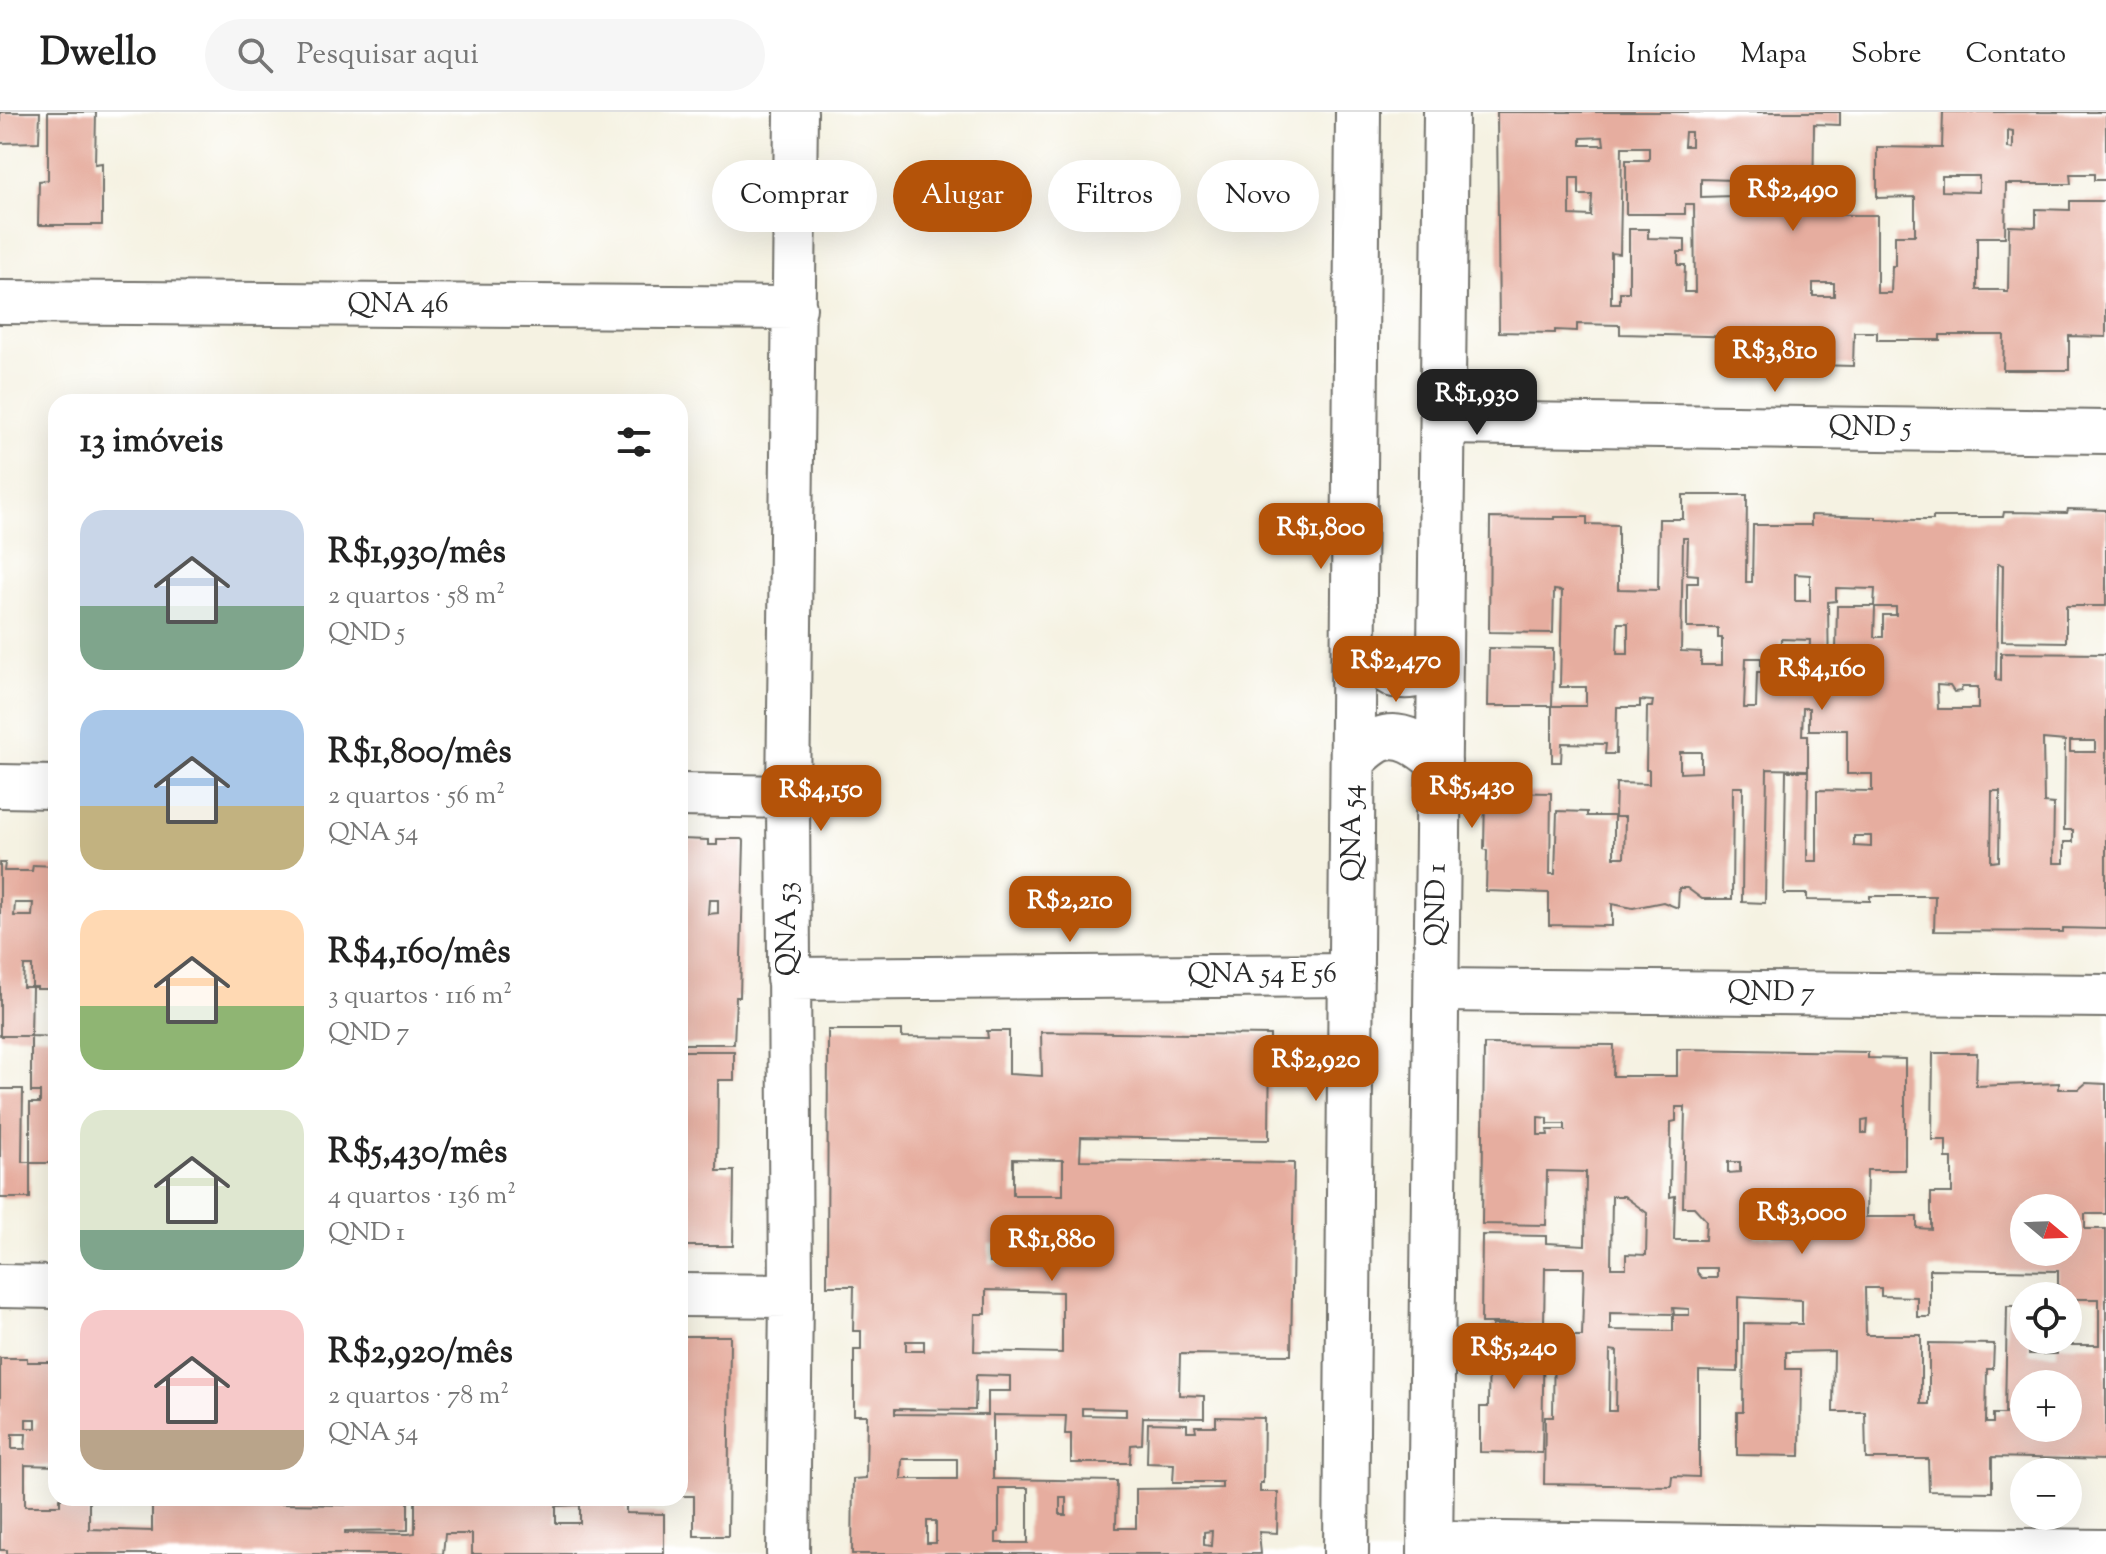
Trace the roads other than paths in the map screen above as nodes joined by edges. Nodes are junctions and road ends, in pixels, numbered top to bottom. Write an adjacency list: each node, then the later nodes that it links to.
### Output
1 (796, 112): 5 (street, QNA 53)
2 (1358, 112): 8 (main road, QNA 54)
3 (1446, 112): 6 (main road, QND 1)
4 (0, 302): 5 (street, QNA 46)
5 (795, 308): 15 (street, QNA 53)
6 (1443, 423): 7 (street, QND 5); 9 (main road, QND 1)
7 (2106, 432)
8 (1354, 652): 9 (main road); 10 (main road, QNA 54)
9 (1440, 661): 11 (main road, QND 1)
10 (1353, 760): 11 (main road); 16 (main road, QNA 54)
11 (1439, 761): 18 (main road, QND 1)
12 (0, 786): 13 (street)
13 (48, 787)
14 (688, 795): 15 (street)
15 (788, 797): 17 (street, QNA 53)
16 (1352, 975): 17 (street, QNA 54 E 56); 27 (main road, QNA 54)
17 (788, 979): 23 (street, QNA 53)
18 (1436, 990): 19 (street, QND 7); 24 (main road, QND 1)
19 (2106, 996)
20 (0, 1286): 21 (street)
21 (48, 1287)
22 (688, 1295): 23 (street)
23 (791, 1296): 26 (street, QNA 53)
24 (1430, 1548): 25 (street)
25 (2106, 1551)
26 (788, 1554)
27 (1346, 1554)

